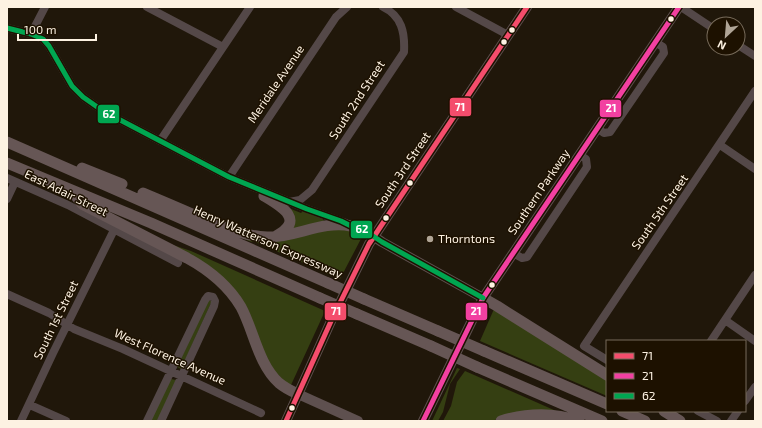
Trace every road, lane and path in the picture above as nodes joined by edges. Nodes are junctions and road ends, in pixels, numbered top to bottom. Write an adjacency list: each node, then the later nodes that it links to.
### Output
1 (45, 7): 13 (street)
2 (146, 7): 15 (street)
3 (250, 7): 15 (street)
4 (347, 7): 25 (street, Meridale Avenue)
5 (398, 7): 10 (street, South 2nd Street)
6 (456, 7): 14 (street)
7 (527, 7): 14 (main road, South 3rd Street)
8 (680, 7): 11 (street); 40 (main road, Southern Parkway)
9 (385, 8): 10 (street)
10 (398, 19): 28 (street, South 2nd Street)
11 (706, 24)
12 (7, 28): 13 (street)
13 (31, 34): 19 (street)
14 (508, 35): 35 (main road, South 3rd Street)
15 (223, 47): 19 (street)
16 (746, 50): 17 (street)
17 (755, 56)
18 (755, 91): 21 (street, South 5th Street)
19 (160, 141): 25 (street)
20 (7, 142): 22 (highway, Henry Watterson Expressway)
21 (720, 144): 24 (street); 45 (street, South 5th Street)
22 (25, 149): 36 (highway); 52 (highway, Henry Watterson Expressway, bridge)
23 (7, 163): 27 (highway)
24 (755, 169)
25 (229, 177): 29 (street); 31 (street)
26 (11, 180): 30 (street); 34 (street, East Adair Street)
27 (70, 189): 50 (highway); 68 (highway, bridge)
28 (312, 190): 31 (street, South 2nd Street); 32 (street, South 2nd Street)
29 (264, 196): 32 (street); 36 (highway)
30 (7, 198)
31 (290, 202): 32 (street)
32 (302, 208): 33 (street)
33 (351, 226): 35 (main road); 36 (highway)
34 (114, 230): 37 (street, East Adair Street); 42 (street, South 1st Street)
35 (374, 236): 40 (main road); 50 (main road, South 3rd Street)
36 (275, 237)
37 (178, 263)
38 (755, 275): 41 (street)
39 (7, 294): 42 (street, West Florence Avenue)
40 (483, 298): 47 (highway); 65 (main road, Southern Parkway)
41 (725, 320): 43 (street); 44 (street)
42 (67, 325): 46 (street, West Florence Avenue); 53 (street, South 1st Street)
43 (712, 340)
44 (755, 340)
45 (606, 359)
46 (171, 371): 48 (street, West Florence Avenue); 48 (street); 61 (street)
47 (606, 374)
48 (182, 376): 58 (street, West Florence Avenue); 62 (street)
49 (755, 386): 51 (street)
50 (298, 394): 63 (main road, South 3rd Street); 64 (main road)
51 (746, 400)
52 (606, 404)
53 (30, 405): 59 (street, South 1st Street); 60 (street)
54 (624, 412): 69 (highway)
55 (666, 412): 70 (highway)
56 (700, 412): 71 (street)
57 (737, 412): 72 (street)
58 (261, 413)
59 (22, 421)
60 (66, 421)
61 (147, 421)
62 (161, 421)
63 (286, 421)
64 (358, 421)
65 (424, 421)
66 (501, 421): 67 (highway)
67 (579, 421)
68 (602, 421)
69 (646, 421)
70 (680, 421)
71 (716, 421)
72 (730, 421)

